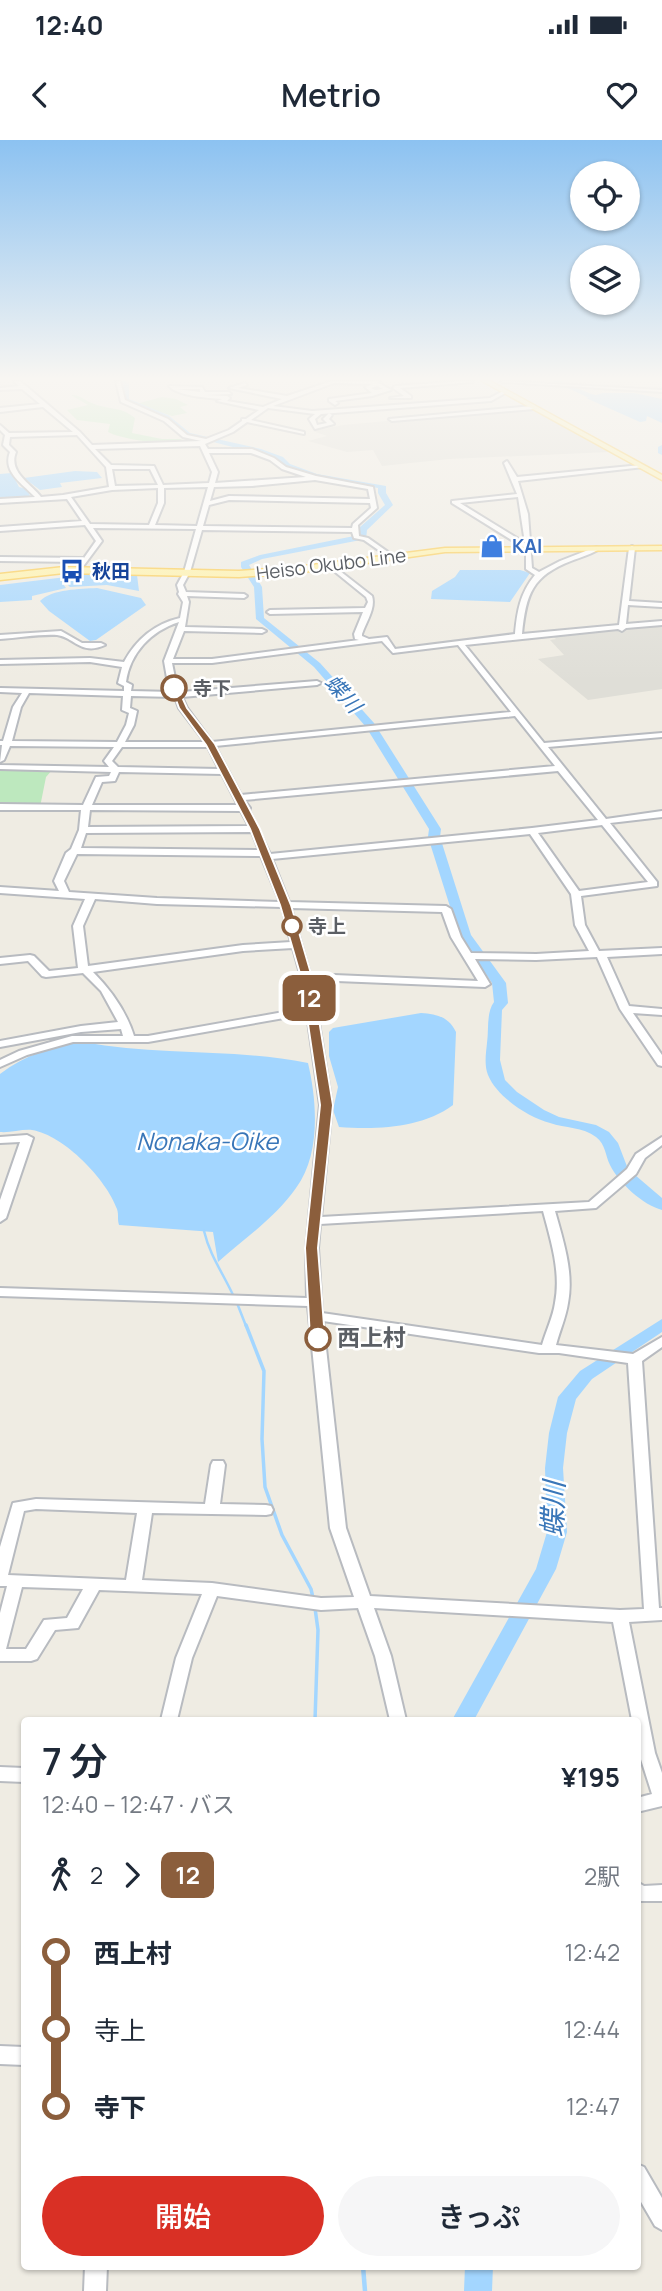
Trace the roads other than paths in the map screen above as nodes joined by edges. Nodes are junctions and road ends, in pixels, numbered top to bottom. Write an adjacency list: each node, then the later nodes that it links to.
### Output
1 (22, 481): 12 (street)
2 (111, 481): 9 (street)
3 (160, 481): 8 (street)
4 (283, 481): 7 (street)
5 (335, 481): 13 (street)
6 (517, 481): 10 (street)
7 (211, 484): 8 (street); 15 (street)
8 (163, 486): 9 (street); 17 (street)
9 (112, 488): 11 (street)
10 (520, 495): 21 (street); 21 (street)
11 (63, 497): 12 (street); 16 (street)
12 (39, 498): 14 (street)
13 (374, 500): 15 (street); 20 (street)
14 (0, 501)
15 (205, 504): 18 (street)
16 (85, 525): 17 (street); 19 (street); 27 (street)
17 (150, 527): 18 (street)
18 (200, 528): 20 (street); 30 (street)
19 (0, 529)
20 (356, 533): 25 (street)
21 (530, 548): 22 (main road, Heiso Okubo Line); 25 (main road, Heiso Okubo Line); 31 (street)
22 (598, 548): 23 (main road, Heiso Okubo Line); 31 (street)
23 (632, 548): 24 (main road, Heiso Okubo Line); 35 (street)
24 (662, 548)
25 (392, 557): 28 (main road, Heiso Okubo Line)
26 (0, 559): 27 (street)
27 (86, 560): 29 (street)
28 (331, 566): 30 (main road, Heiso Okubo Line); 37 (street)
29 (79, 570): 30 (main road, Heiso Okubo Line); 32 (main road, Heiso Okubo Line)
30 (187, 572): 33 (street)
31 (537, 575): 44 (street)
32 (0, 577)
33 (181, 594): 34 (street); 39 (street)
34 (244, 596)
35 (624, 603): 36 (street); 42 (street)
36 (662, 605)
37 (369, 610): 38 (street); 46 (street)
38 (270, 612)
39 (184, 619): 41 (street); 51 (street)
40 (662, 623): 42 (street)
41 (181, 629): 43 (street); 49 (street)
42 (622, 629): 44 (street)
43 (262, 631)
44 (519, 636): 47 (street)
45 (0, 637): 48 (street)
46 (366, 640): 47 (street); 49 (street)
47 (460, 643): 57 (street)
48 (90, 660): 50 (street); 51 (street)
49 (168, 661): 56 (street)
50 (0, 662)
51 (127, 665): 55 (street)
52 (317, 683): 56 (street)
53 (0, 690): 54 (street)
54 (26, 692): 55 (street); 59 (street)
55 (129, 693): 56 (street); 62 (street)
56 (177, 694): 60 (street)
57 (515, 714): 60 (street); 61 (street)
58 (662, 735): 61 (street)
59 (5, 743): 62 (street); 63 (street)
60 (210, 744): 62 (street); 67 (street)
61 (545, 745): 65 (street)
62 (120, 746): 66 (street)
63 (0, 760)
64 (0, 767): 66 (street)
65 (560, 768): 68 (street); 73 (street)
66 (116, 770): 67 (street); 71 (street)
67 (226, 772): 68 (street)
68 (241, 798): 70 (street)
69 (0, 807): 71 (street)
70 (246, 808): 71 (street); 74 (street)
71 (86, 809): 75 (street)
72 (662, 814): 73 (street)
73 (605, 822): 76 (street); 79 (street)
74 (255, 829): 75 (street); 78 (street)
75 (83, 830): 77 (street)
76 (532, 831): 78 (street); 81 (street)
77 (75, 851): 78 (street); 83 (street)
78 (266, 855): 85 (street)
79 (654, 884): 81 (street); 82 (street)
80 (0, 890): 83 (street)
81 (576, 894): 88 (street)
82 (662, 894)
83 (66, 895): 84 (street)
84 (91, 897): 85 (street); 91 (street)
85 (286, 905): 86 (street); 89 (street)
86 (298, 945): 91 (street); 92 (street)
87 (662, 951): 88 (street)
88 (598, 954): 89 (street); 93 (street)
89 (468, 956): 92 (street)
90 (0, 961): 91 (street)
91 (85, 971): 96 (street)
92 (306, 977): 94 (street)
93 (625, 1009): 95 (street); 99 (street)
94 (310, 1010): 97 (street); 107 (street)
95 (662, 1012)
96 (125, 1025): 97 (street); 98 (street)
97 (130, 1040): 100 (street)
98 (0, 1044)
99 (662, 1063)
100 (0, 1064)
101 (0, 1140): 106 (street)
102 (662, 1140): 103 (street)
103 (632, 1171): 104 (street)
104 (619, 1181): 105 (street)
105 (548, 1207): 107 (street); 111 (street)
106 (0, 1218)
107 (316, 1221): 109 (street)
108 (0, 1292): 109 (street)
109 (315, 1309): 111 (street); 121 (street)
110 (662, 1341): 112 (street)
111 (548, 1349): 112 (street)
112 (635, 1359): 122 (street)
113 (218, 1465): 115 (street)
114 (145, 1508): 115 (street); 117 (street); 119 (street)
115 (212, 1509): 116 (street)
116 (267, 1510)
117 (5, 1579): 118 (street); 124 (street)
118 (94, 1584): 119 (street); 125 (street)
119 (133, 1586): 120 (street)
120 (212, 1589): 121 (street); 126 (street)
121 (363, 1602): 123 (street); 127 (street)
122 (657, 1614): 123 (street)
123 (620, 1616): 128 (street)
124 (0, 1645)
125 (0, 1655)
126 (170, 1717)
127 (397, 1717)
128 (640, 1717)
129 (641, 1723): 132 (street)
130 (0, 1774): 131 (street)
131 (21, 1775)
132 (641, 1804)
133 (662, 1893): 134 (street)
134 (641, 1895)
135 (0, 2055): 136 (street)
136 (21, 2056)
137 (641, 2181): 138 (street)
138 (662, 2219)
139 (96, 2270): 140 (street)
140 (95, 2291)

